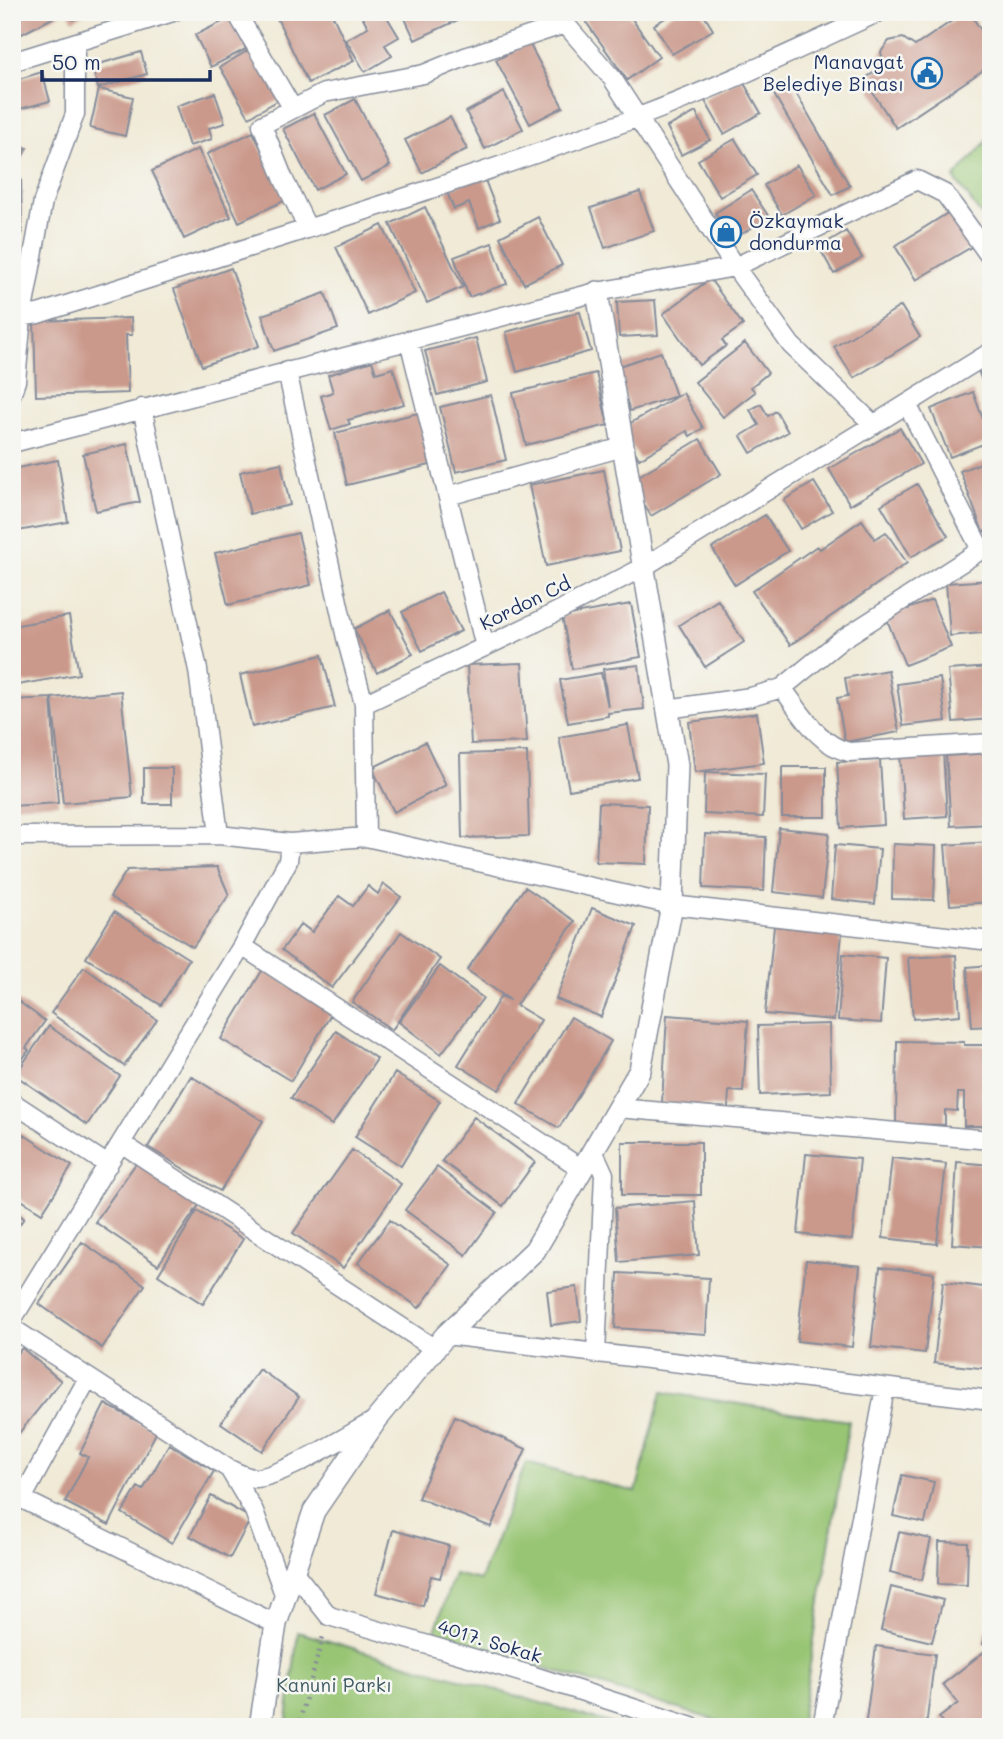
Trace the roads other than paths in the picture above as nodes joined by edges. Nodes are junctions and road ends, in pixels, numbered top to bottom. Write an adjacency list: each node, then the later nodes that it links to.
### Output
1 (236, 12): 7 (street)
2 (879, 12): 8 (street)
3 (170, 13): 5 (street)
4 (560, 18): 7 (street); 8 (street)
5 (75, 44): 6 (street); 13 (street)
6 (12, 62)
7 (293, 109): 9 (street)
8 (638, 117): 9 (street); 11 (street)
9 (307, 227): 13 (street)
10 (991, 258): 11 (street)
11 (735, 267): 12 (street); 20 (street)
12 (597, 292): 14 (street); 22 (street)
13 (17, 317): 17 (street)
14 (409, 340): 16 (street); 23 (street)
15 (991, 352): 18 (street, Kordon Cd)
16 (287, 371): 19 (street); 28 (street)
17 (12, 393)
18 (908, 404): 20 (street, Kordon Cd); 24 (street)
19 (142, 408): 21 (street); 31 (street)
20 (874, 425): 25 (street, Kordon Cd)
21 (12, 443)
22 (622, 447): 23 (street); 25 (street)
23 (448, 496): 26 (street)
24 (986, 549): 27 (street)
25 (642, 568): 26 (street, Kordon Cd); 29 (street)
26 (485, 647): 28 (street, Kordon Cd)
27 (782, 688): 29 (street); 30 (street)
28 (364, 704): 33 (street)
29 (667, 709): 35 (street)
30 (991, 743)
31 (219, 835): 32 (street); 34 (street)
32 (12, 836)
33 (366, 837): 34 (street); 35 (street)
34 (290, 843): 37 (street)
35 (672, 905): 36 (street); 39 (street)
36 (991, 941)
37 (242, 946): 41 (street); 42 (street)
38 (12, 1102): 43 (street)
39 (617, 1108): 40 (street); 42 (street)
40 (991, 1140)
41 (121, 1143): 43 (street); 46 (street)
42 (587, 1159): 46 (street); 47 (street)
43 (108, 1165): 44 (street)
44 (12, 1320)
45 (12, 1328): 48 (street)
46 (440, 1342): 47 (street); 51 (street)
47 (596, 1354): 49 (street)
48 (88, 1378): 52 (street); 53 (street)
49 (885, 1388): 50 (street); 59 (street)
50 (991, 1400)
51 (377, 1419): 52 (street); 54 (street)
52 (229, 1469): 55 (street)
53 (17, 1496): 56 (street)
54 (294, 1572): 55 (street); 58 (street, 4017. Sokak)
55 (285, 1597): 56 (street)
56 (276, 1624): 57 (street)
57 (260, 1727)
58 (692, 1727)
59 (822, 1727)

